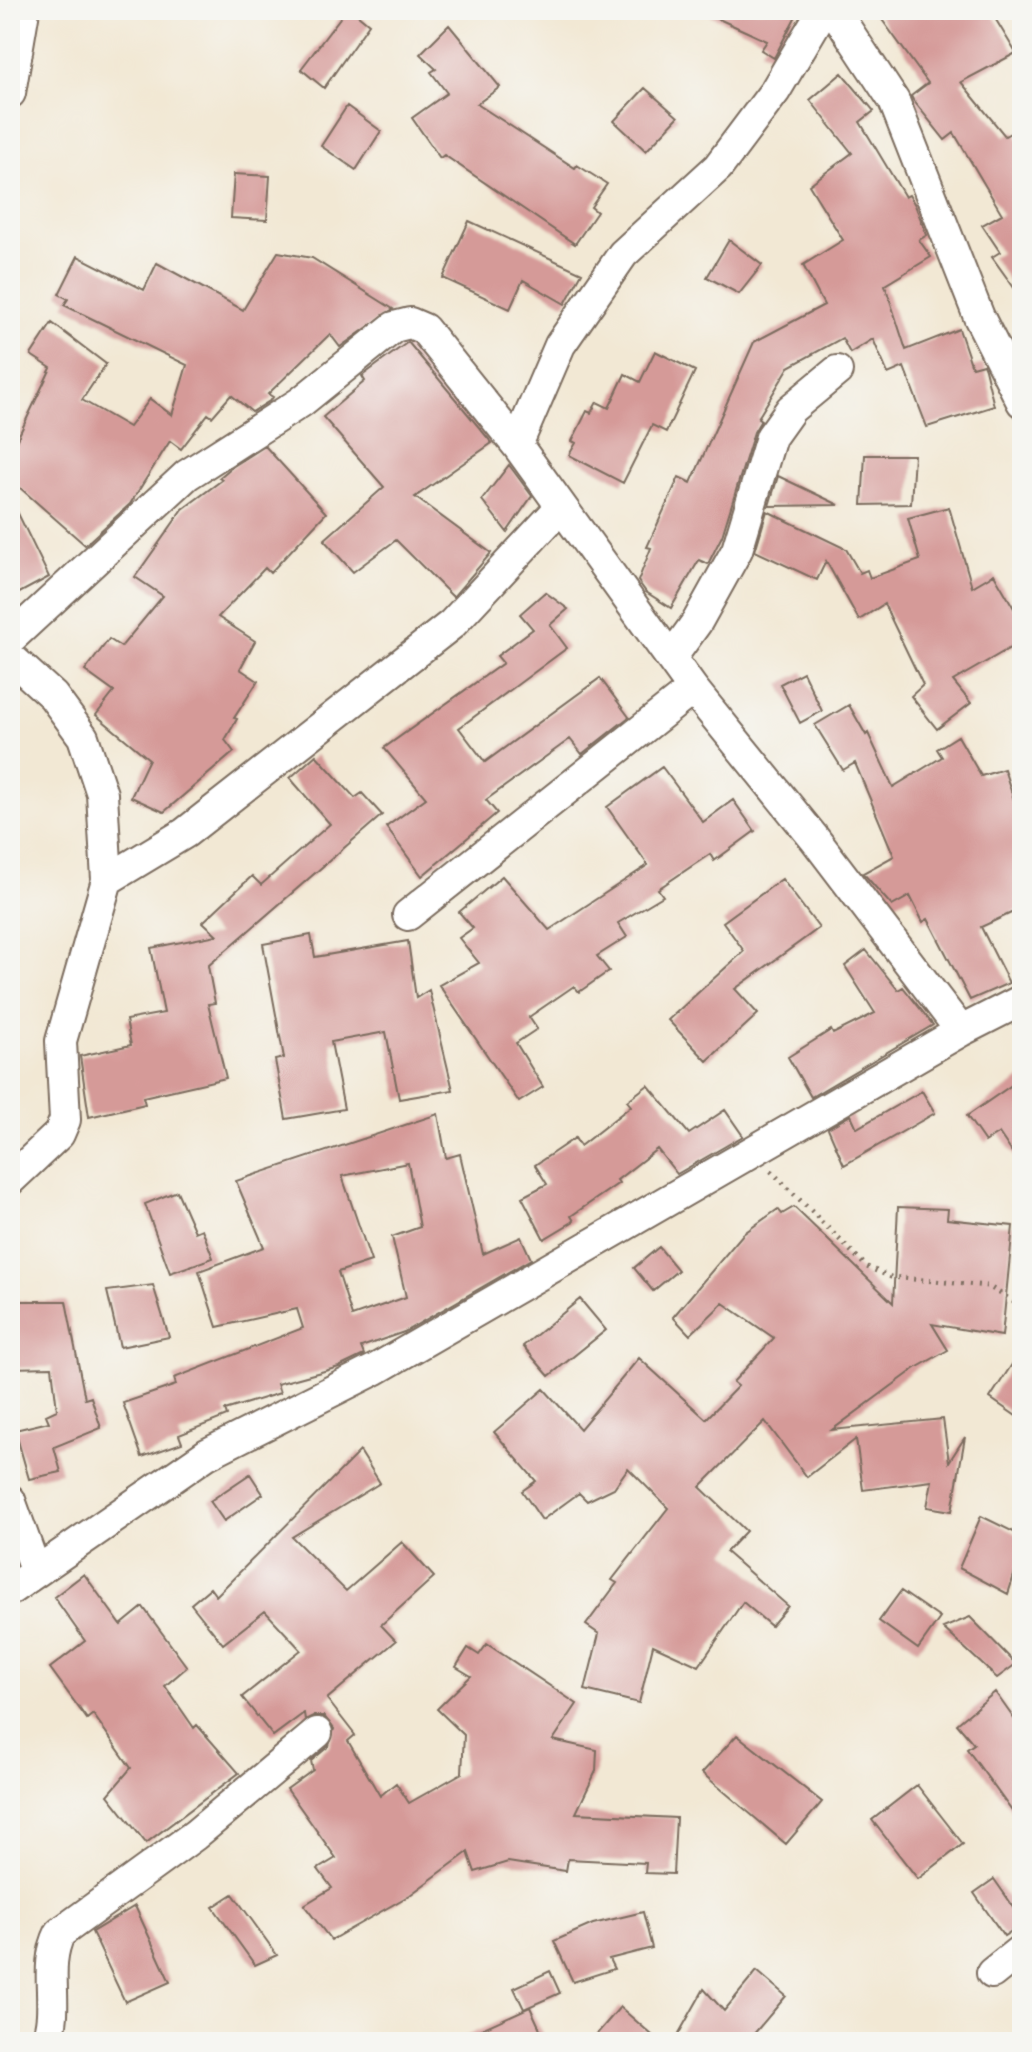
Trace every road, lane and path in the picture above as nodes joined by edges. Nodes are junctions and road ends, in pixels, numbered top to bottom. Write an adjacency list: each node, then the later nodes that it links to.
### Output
1 (24, 10): 4 (street)
2 (823, 10): 7 (street)
3 (834, 10): 6 (street)
4 (10, 93)
5 (837, 371): 11 (street)
6 (1022, 402)
7 (517, 445): 8 (street); 9 (street)
8 (560, 508): 11 (street); 13 (street)
9 (10, 639)
10 (10, 657): 13 (street)
11 (671, 658): 12 (street)
12 (693, 689): 14 (street); 16 (street)
13 (107, 880): 18 (street)
14 (408, 915)
15 (1022, 1000): 16 (street)
16 (961, 1031): 17 (street)
17 (754, 1153): 19 (path); 21 (street)
18 (11, 1175)
19 (1022, 1307)
20 (10, 1500): 21 (street)
21 (36, 1572): 22 (street)
22 (10, 1590)
23 (317, 1733): 26 (street)
24 (1022, 1949): 25 (street)
25 (992, 1973)
26 (46, 2042)

